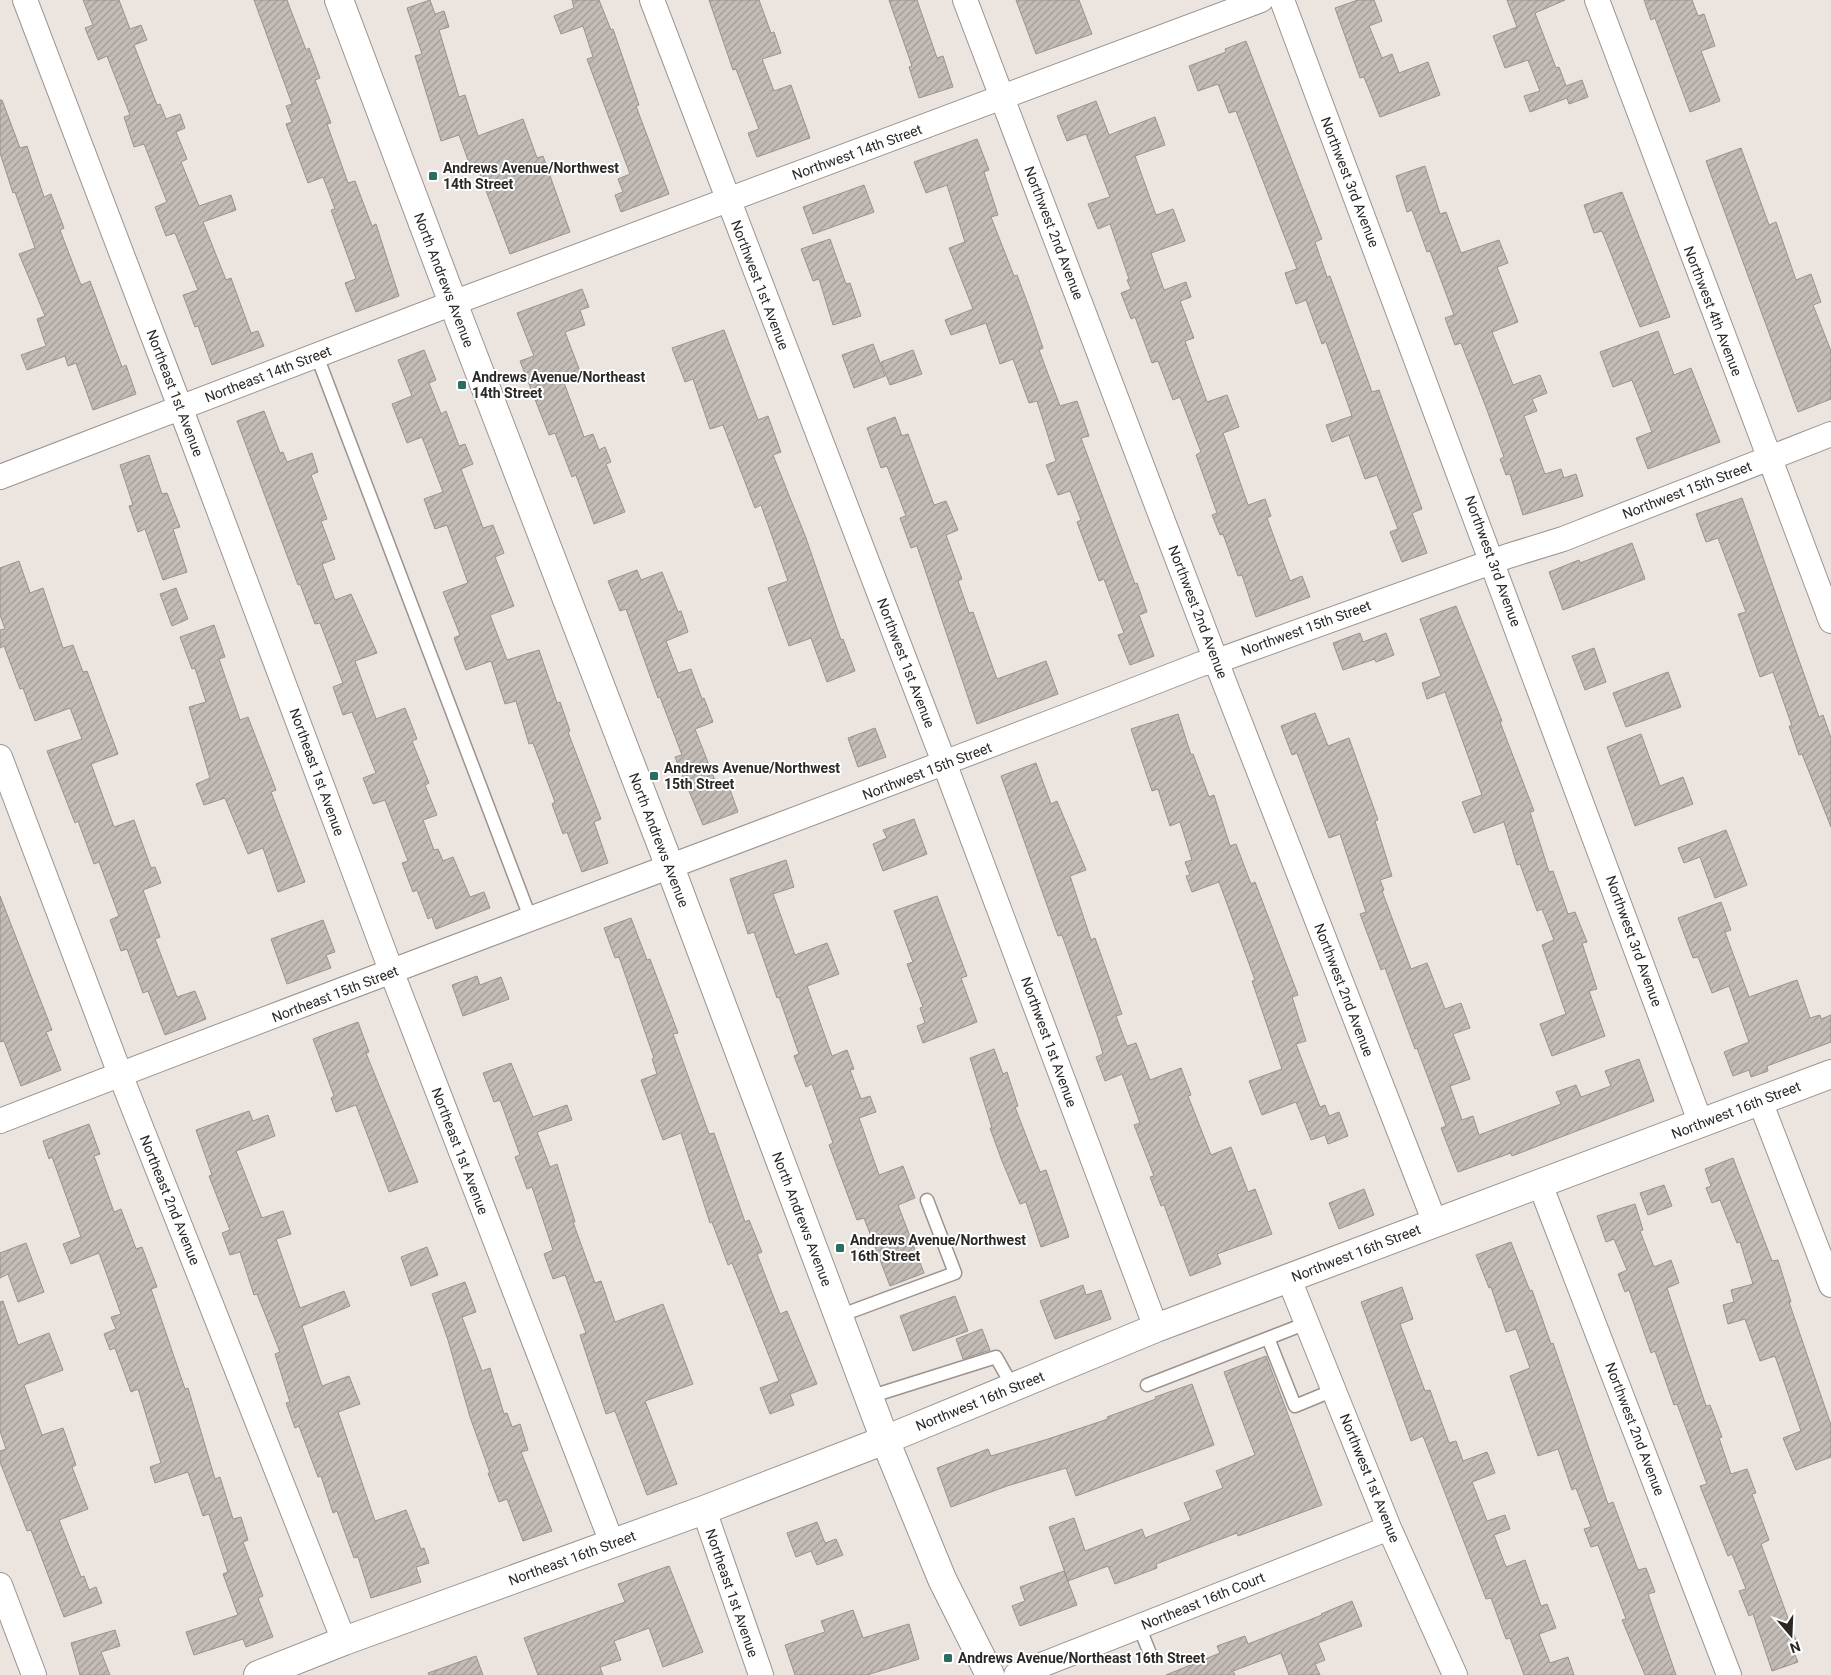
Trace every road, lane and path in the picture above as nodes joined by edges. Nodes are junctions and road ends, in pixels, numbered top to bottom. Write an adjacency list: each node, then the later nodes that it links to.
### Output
1 (25, 0): 12 (street, Northeast 1st Avenue)
2 (339, 0): 10 (main road, North Andrews Avenue)
3 (652, 0): 9 (street, Northwest 1st Avenue)
4 (965, 0): 8 (street, Northwest 2nd Avenue)
5 (1261, 0): 8 (street, Northwest 14th Street)
6 (1282, 0): 16 (street, Northwest 3rd Avenue)
7 (1597, 0): 14 (street, Northwest 4th Avenue)
8 (1002, 98): 9 (street, Northwest 14th Street); 18 (street, Northwest 2nd Avenue)
9 (727, 200): 10 (street, Northwest 14th Street); 20 (street, Northwest 1st Avenue)
10 (453, 303): 11 (street, Northeast 14th Street); 21 (main road, North Andrews Avenue)
11 (317, 356): 12 (street, Northeast 14th Street); 22 (lane)
12 (181, 408): 15 (street, Northeast 14th Street); 23 (street, Northeast 1st Avenue)
13 (1831, 434): 14 (street, Northwest 15th Street)
14 (1768, 458): 16 (street, Northwest 15th Street); 17 (street, Northwest 4th Avenue)
15 (0, 478)
16 (1493, 562): 18 (street, Northwest 15th Street); 28 (street, Northwest 3rd Avenue)
17 (1831, 621)
18 (1217, 661): 20 (street, Northwest 15th Street); 31 (street, Northwest 2nd Avenue)
19 (0, 757): 24 (street, Northeast 2nd Avenue)
20 (945, 764): 21 (street, Northwest 15th Street); 36 (street, Northwest 1st Avenue)
21 (670, 866): 22 (street, Northeast 15th Street); 34 (main road, North Andrews Avenue)
22 (531, 920): 23 (street, Northeast 15th Street)
23 (392, 973): 24 (street, Northeast 15th Street); 45 (street, Northeast 1st Avenue)
24 (120, 1074): 27 (street, Northeast 15th Street); 48 (street, Northeast 2nd Avenue)
25 (1831, 1074): 26 (main road, Northwest 16th Street)
26 (1760, 1101): 28 (main road, Northwest 16th Street); 33 (street)
27 (0, 1121)
28 (1701, 1124): 29 (main road, Northwest 16th Street)
29 (1540, 1184): 31 (main road, Northwest 16th Street); 56 (street, Northwest 2nd Avenue)
30 (927, 1200): 34 (lane)
31 (1435, 1223): 32 (main road, Northwest 16th Street)
32 (1289, 1279): 35 (street, Northwest 1st Avenue); 36 (main road, Northwest 16th Street)
33 (1831, 1285)
34 (839, 1316): 41 (main road, North Andrews Avenue)
35 (1307, 1323): 37 (lane); 40 (street, Northwest 1st Avenue)
36 (1156, 1328): 39 (main road, Northwest 16th Street)
37 (1268, 1338): 38 (lane); 40 (lane)
38 (1147, 1384)
39 (1013, 1388): 41 (lane); 42 (main road, Northwest 16th Street)
40 (1334, 1390): 44 (street, Northwest 1st Avenue)
41 (869, 1397): 42 (main road, North Andrews Avenue)
42 (885, 1440): 43 (main road, Northeast 16th Street); 53 (main road, North Andrews Avenue)
43 (704, 1510): 45 (main road, Northeast 16th Street); 52 (street, Northeast 1st Avenue)
44 (1389, 1528): 47 (street, Northeast 16th Court); 55 (street, Northwest 1st Avenue)
45 (612, 1543): 48 (main road, Northeast 16th Street)
46 (0, 1585): 50 (street)
47 (1139, 1626): 49 (lane); 54 (street, Northeast 16th Court)
48 (344, 1641): 51 (main road, Northeast 16th Street)
49 (1151, 1656)
50 (34, 1675)
51 (258, 1675)
52 (761, 1675)
53 (990, 1675)
54 (1016, 1675)
55 (1455, 1675)
56 (1729, 1675)

